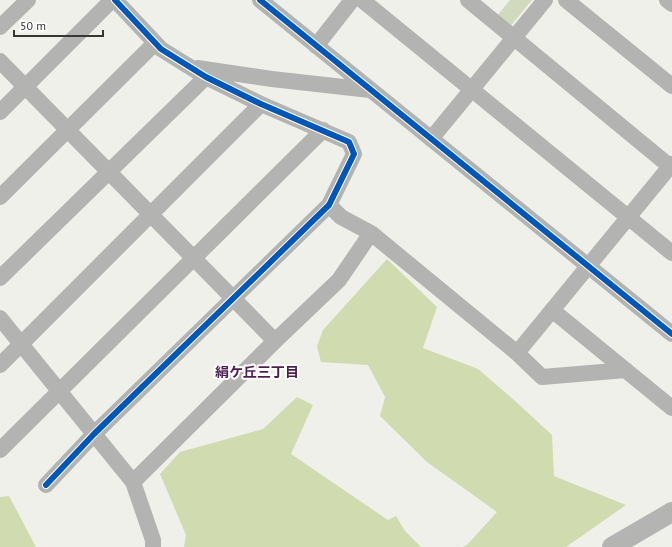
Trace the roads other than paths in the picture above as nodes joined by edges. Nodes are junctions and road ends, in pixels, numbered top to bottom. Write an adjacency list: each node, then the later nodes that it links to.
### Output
1 (28, 0): 11 (street)
2 (114, 0): 13 (street); 19 (street)
3 (260, 0): 14 (street)
4 (352, 0): 14 (street)
5 (362, 0): 21 (street)
6 (468, 0): 12 (street)
7 (545, 0): 12 (street)
8 (566, 0): 18 (street)
9 (667, 0): 10 (street)
10 (672, 4)
11 (0, 28)
12 (514, 38): 21 (street); 27 (street)
13 (155, 43): 16 (street); 24 (street)
14 (316, 46): 20 (street)
15 (0, 61): 19 (street)
16 (189, 66): 17 (street); 20 (street)
17 (206, 77): 22 (street); 28 (street)
18 (672, 86)
19 (25, 87): 23 (street); 24 (street)
20 (370, 90): 26 (street)
21 (472, 90): 26 (street); 32 (street)
22 (261, 104): 25 (street); 31 (street)
23 (0, 112)
24 (67, 130): 28 (street); 29 (street)
25 (323, 130): 30 (street); 35 (street)
26 (431, 139): 36 (street)
27 (671, 166): 32 (street)
28 (109, 172): 31 (street); 37 (street)
29 (0, 197)
30 (329, 205): 33 (street); 38 (street)
31 (150, 214): 35 (street); 43 (street)
32 (628, 217): 34 (street); 36 (street)
33 (371, 233): 42 (street); 44 (street)
34 (672, 253)
35 (194, 258): 38 (street); 47 (street)
36 (588, 266): 39 (street); 41 (street)
37 (0, 278)
38 (233, 299): 42 (street); 49 (street)
39 (552, 310): 44 (street); 46 (street); 48 (street)
40 (0, 318): 43 (street)
41 (672, 334)
42 (275, 341): 51 (street)
43 (21, 344): 45 (street); 47 (street)
44 (517, 353): 46 (street)
45 (0, 365)
46 (626, 370): 48 (street)
47 (60, 391): 49 (street); 50 (street)
48 (672, 406)
49 (94, 434): 51 (street); 52 (street)
50 (0, 450)
51 (133, 482): 55 (street)
52 (46, 485)
53 (672, 512): 56 (main road)
54 (672, 528): 57 (main road)
55 (153, 547)
56 (612, 547)
57 (640, 547)

